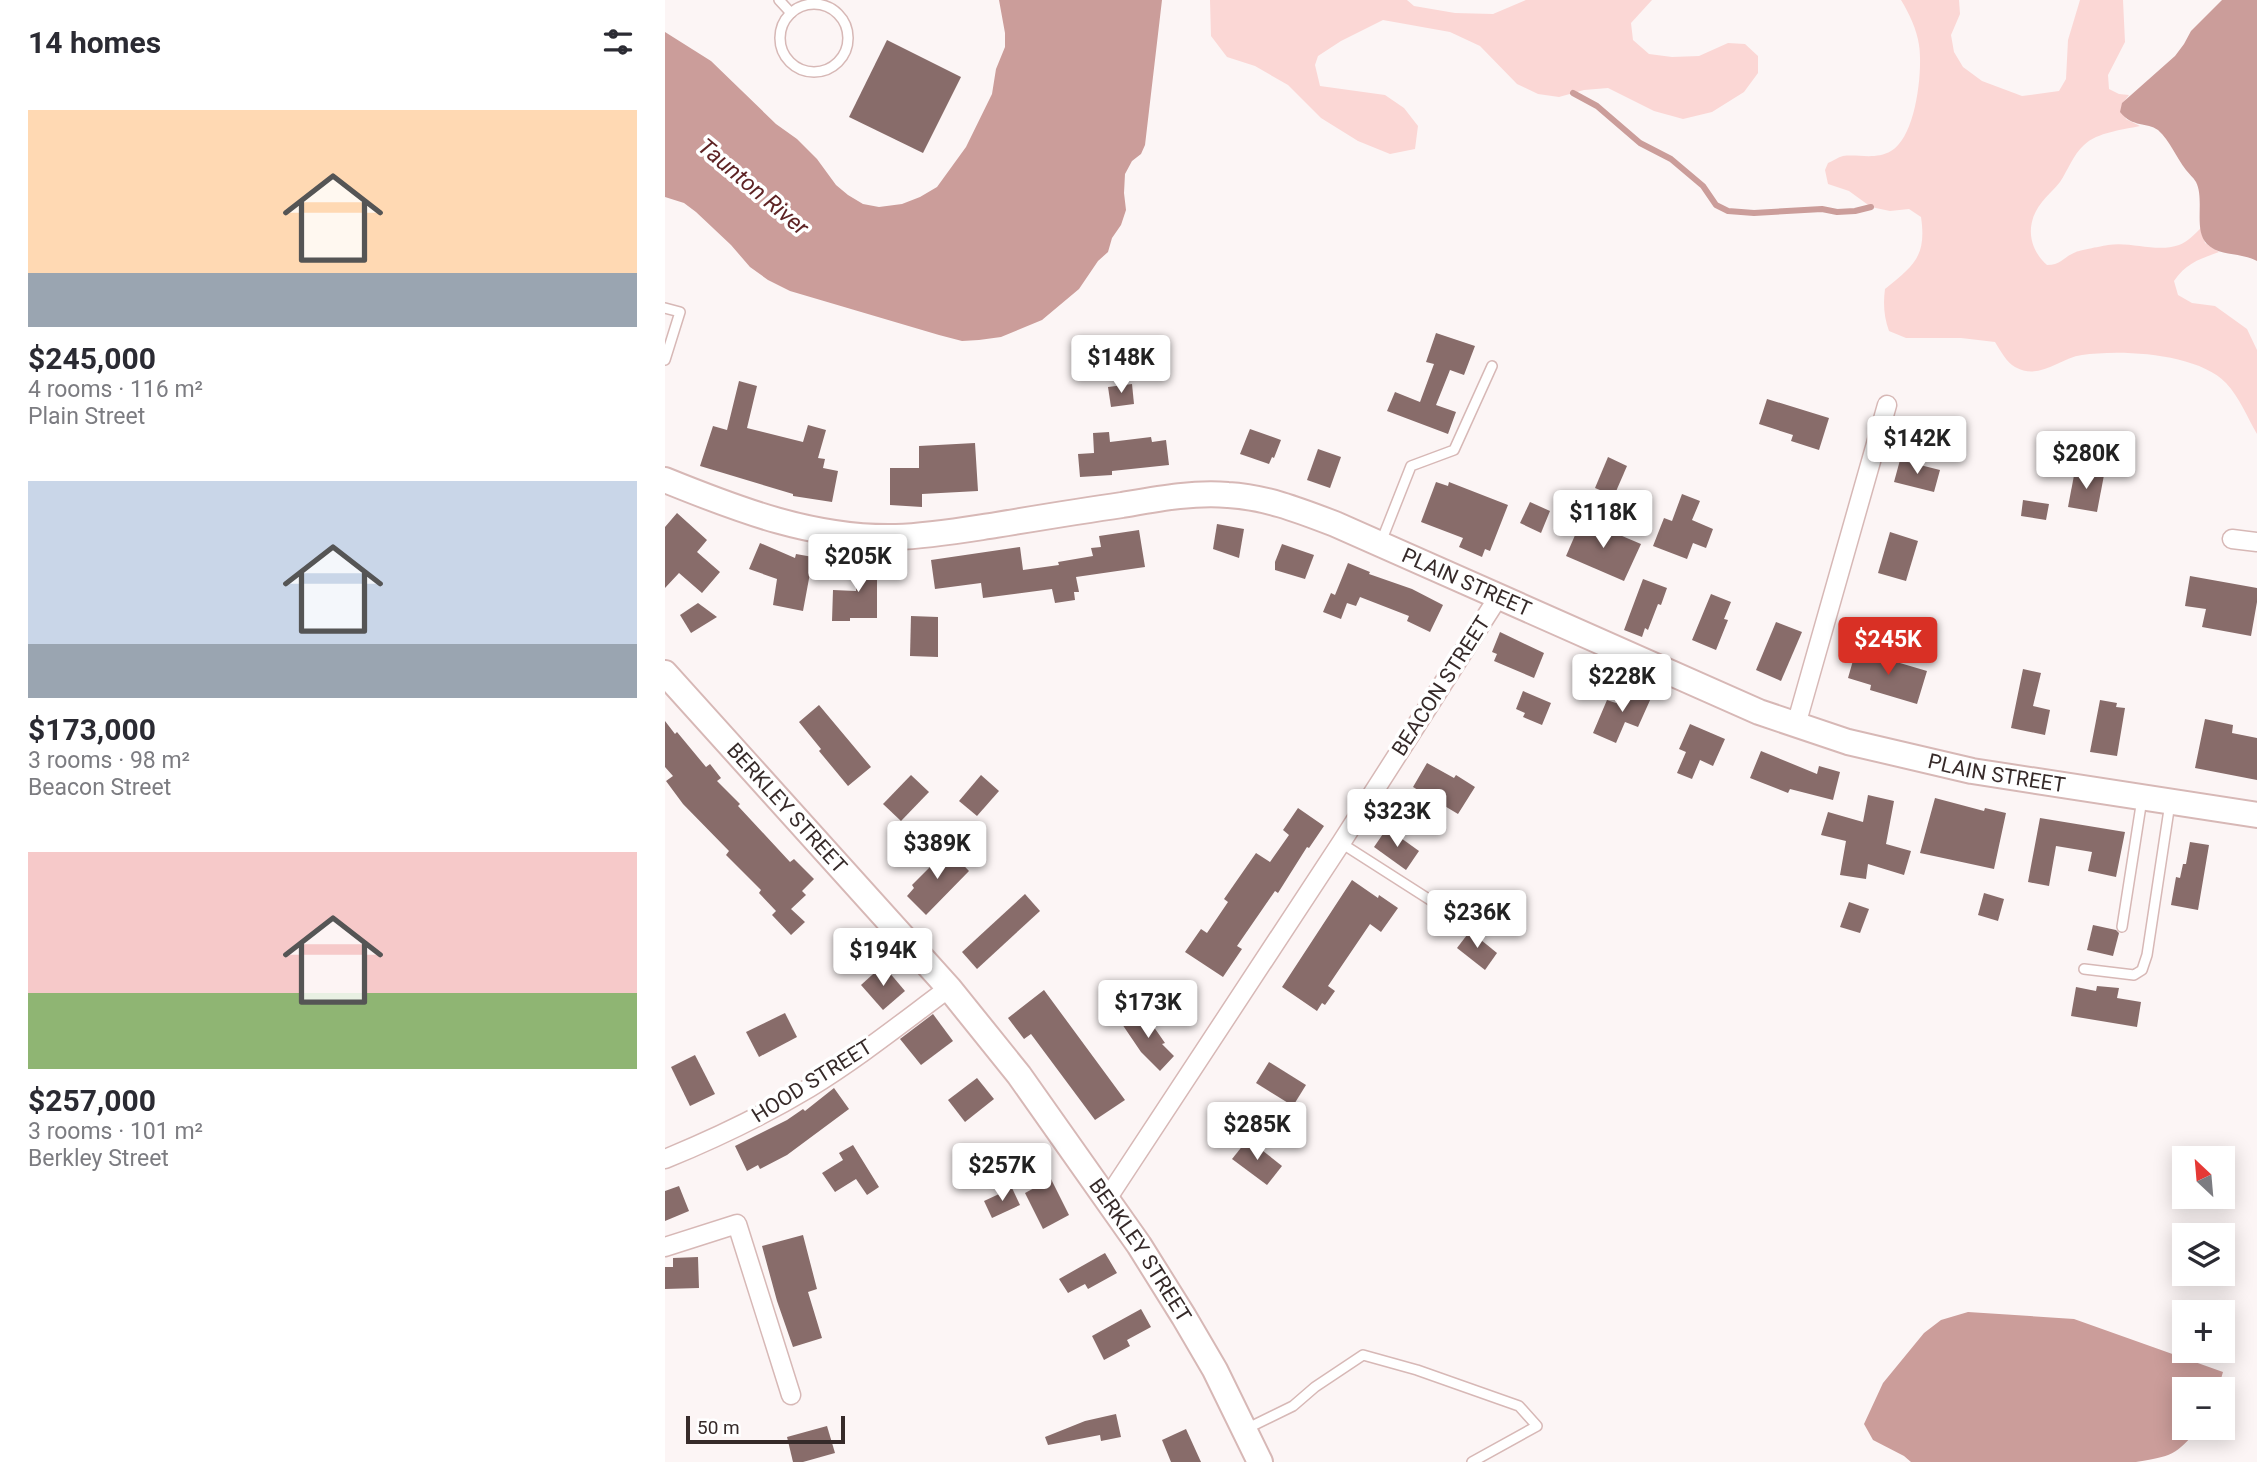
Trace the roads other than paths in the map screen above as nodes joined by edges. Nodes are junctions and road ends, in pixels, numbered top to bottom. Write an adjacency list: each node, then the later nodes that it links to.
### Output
1 (779, 0): 2 (lane)
2 (791, 13): 2 (lane)
3 (665, 308): 4 (lane)
4 (665, 360)
5 (1492, 366): 10 (lane)
6 (1887, 405): 13 (street)
7 (665, 480): 10 (main road, PLAIN STREET)
8 (2232, 539): 9 (street)
9 (2257, 542)
10 (1380, 544): 11 (main road, PLAIN STREET)
11 (1499, 596): 13 (main road, PLAIN STREET); 17 (street, BEACON STREET)
12 (665, 673): 21 (main road, BERKLEY STREET)
13 (1796, 725): 14 (main road, PLAIN STREET)
14 (2142, 797): 15 (main road, PLAIN STREET); 19 (lane)
15 (2171, 802): 16 (main road, PLAIN STREET); 20 (lane)
16 (2257, 815)
17 (1341, 843): 18 (lane); 23 (street, BEACON STREET)
18 (1483, 925)
19 (2122, 927)
20 (2084, 969)
21 (949, 988): 22 (street, HOOD STREET); 23 (main road, BERKLEY STREET)
22 (665, 1158)
23 (1107, 1199): 26 (main road, BERKLEY STREET)
24 (665, 1247): 25 (street)
25 (792, 1395)
26 (1245, 1430): 27 (main road, BERKLEY STREET); 28 (lane)
27 (1260, 1462)
28 (1472, 1462)

